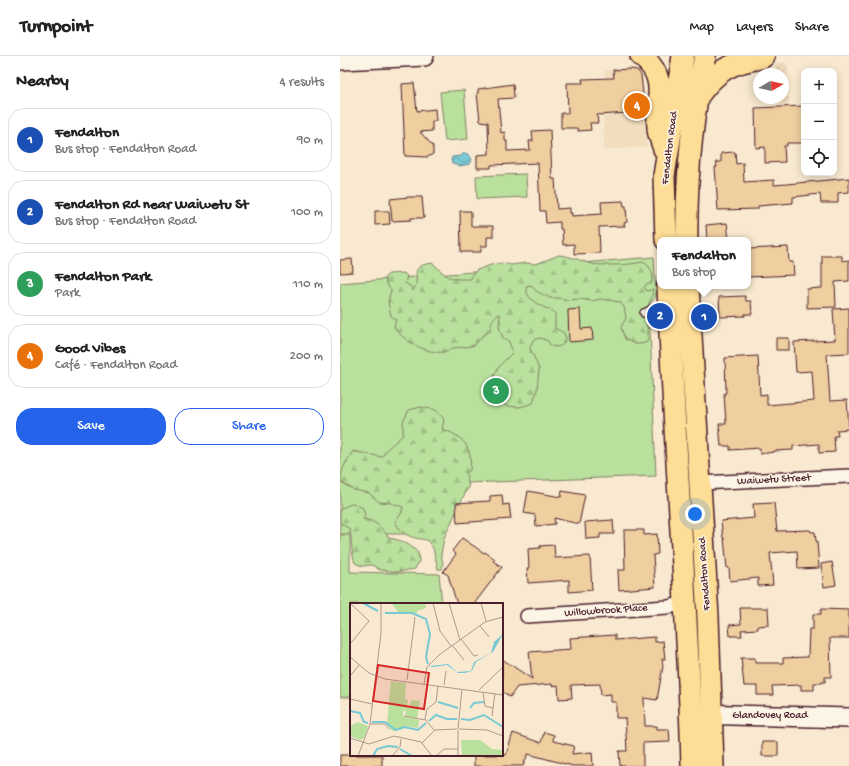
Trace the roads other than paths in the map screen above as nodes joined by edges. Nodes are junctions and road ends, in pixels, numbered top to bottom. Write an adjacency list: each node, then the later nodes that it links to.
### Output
1 (424, 56): 6 (street)
2 (641, 56): 8 (main road)
3 (683, 56): 8 (main road, Fendalton Road)
4 (705, 56): 7 (main road, Fendalton Road)
5 (764, 56): 7 (main road)
6 (340, 60)
7 (698, 96): 10 (main road, Fendalton Road)
8 (667, 157): 9 (main road, Fendalton Road)
9 (666, 237)
10 (687, 237)
11 (688, 289): 15 (main road, Fendalton Road)
12 (668, 294): 13 (lane); 16 (main road, Fendalton Road)
13 (644, 313)
14 (849, 476): 15 (street, Waiwetu Street)
15 (700, 483): 16 (main road); 17 (main road, Fendalton Road)
16 (682, 549): 18 (main road, Fendalton Road)
17 (706, 596): 20 (main road); 22 (main road, Fendalton Road)
18 (685, 603): 19 (street, Willowbrook Place); 20 (main road, Fendalton Road)
19 (527, 616)
20 (688, 641): 21 (main road, Fendalton Road)
21 (691, 714): 22 (street, Glandovey Road); 24 (main road, Fendalton Road)
22 (712, 715): 23 (street, Glandovey Road); 25 (main road, Fendalton Road)
23 (849, 718)
24 (692, 766)
25 (713, 766)

